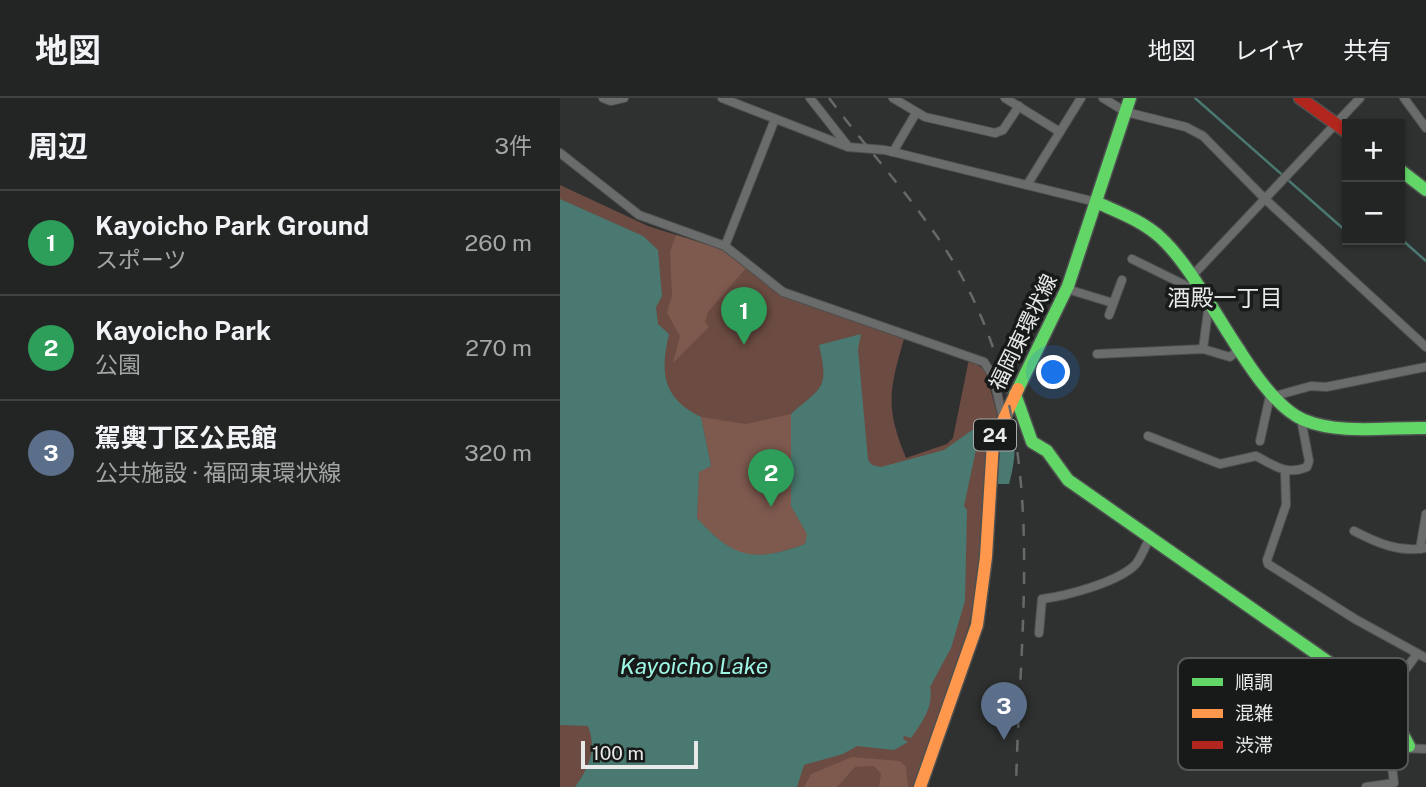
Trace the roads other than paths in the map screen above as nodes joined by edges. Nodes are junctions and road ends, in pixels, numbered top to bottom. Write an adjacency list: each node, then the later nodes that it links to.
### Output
1 (603, 98): 2 (street)
2 (624, 98)
3 (722, 98): 16 (street)
4 (810, 98): 21 (street)
5 (893, 98): 15 (street)
6 (1005, 98): 13 (street)
7 (1081, 98): 20 (street)
8 (1103, 98): 14 (street)
9 (1130, 98): 14 (street, 福岡東環状線 / 24)
10 (1300, 98): 17 (street)
11 (1360, 98): 17 (street)
12 (1404, 98): 18 (street)
13 (1018, 106): 15 (street); 20 (street)
14 (1126, 112): 27 (street); 28 (street, 福岡東環状線 / 24)
15 (916, 113): 22 (street)
16 (775, 119): 21 (street); 29 (street)
17 (1334, 123): 19 (street); 27 (street)
18 (1426, 128)
19 (1342, 129)
20 (1060, 132): 25 (street)
21 (848, 147): 22 (street)
22 (893, 152): 25 (street)
23 (560, 153): 29 (street)
24 (1405, 174): 26 (street)
25 (1027, 185): 28 (street)
26 (1426, 190)
27 (1265, 199): 31 (street); 37 (street)
28 (1096, 202): 31 (street); 33 (street, 福岡東環状線 / 24)
29 (725, 246): 44 (street)
30 (1132, 259): 31 (street)
31 (1196, 279): 35 (street)
32 (1122, 280): 34 (street)
33 (1066, 289): 34 (street); 42 (street, 福岡東環状線 / 24)
34 (1113, 303): 36 (street)
35 (1213, 307): 38 (street); 39 (street)
36 (1109, 315)
37 (1426, 347)
38 (1241, 348): 39 (street); 43 (street)
39 (1203, 349): 40 (street)
40 (1097, 354)
41 (1426, 367): 43 (street)
42 (1015, 394): 44 (street, 福岡東環状線 / 24); 52 (street)
43 (1273, 394): 45 (street); 48 (street)
44 (1003, 418): 61 (street, 福岡東環状線 / 24)
45 (1301, 419): 46 (street); 49 (street)
46 (1426, 428)
47 (1148, 436): 49 (street)
48 (1260, 441)
49 (1285, 470): 55 (street)
50 (1426, 514): 53 (street)
51 (1354, 531): 53 (street)
52 (1150, 538): 54 (street); 56 (street)
53 (1423, 549)
54 (1039, 633)
55 (1422, 656): 57 (street)
56 (1323, 658)
57 (1408, 672)
58 (1409, 746): 59 (street)
59 (1426, 749)
60 (1394, 785): 62 (street)
61 (920, 787)
62 (1366, 787)

